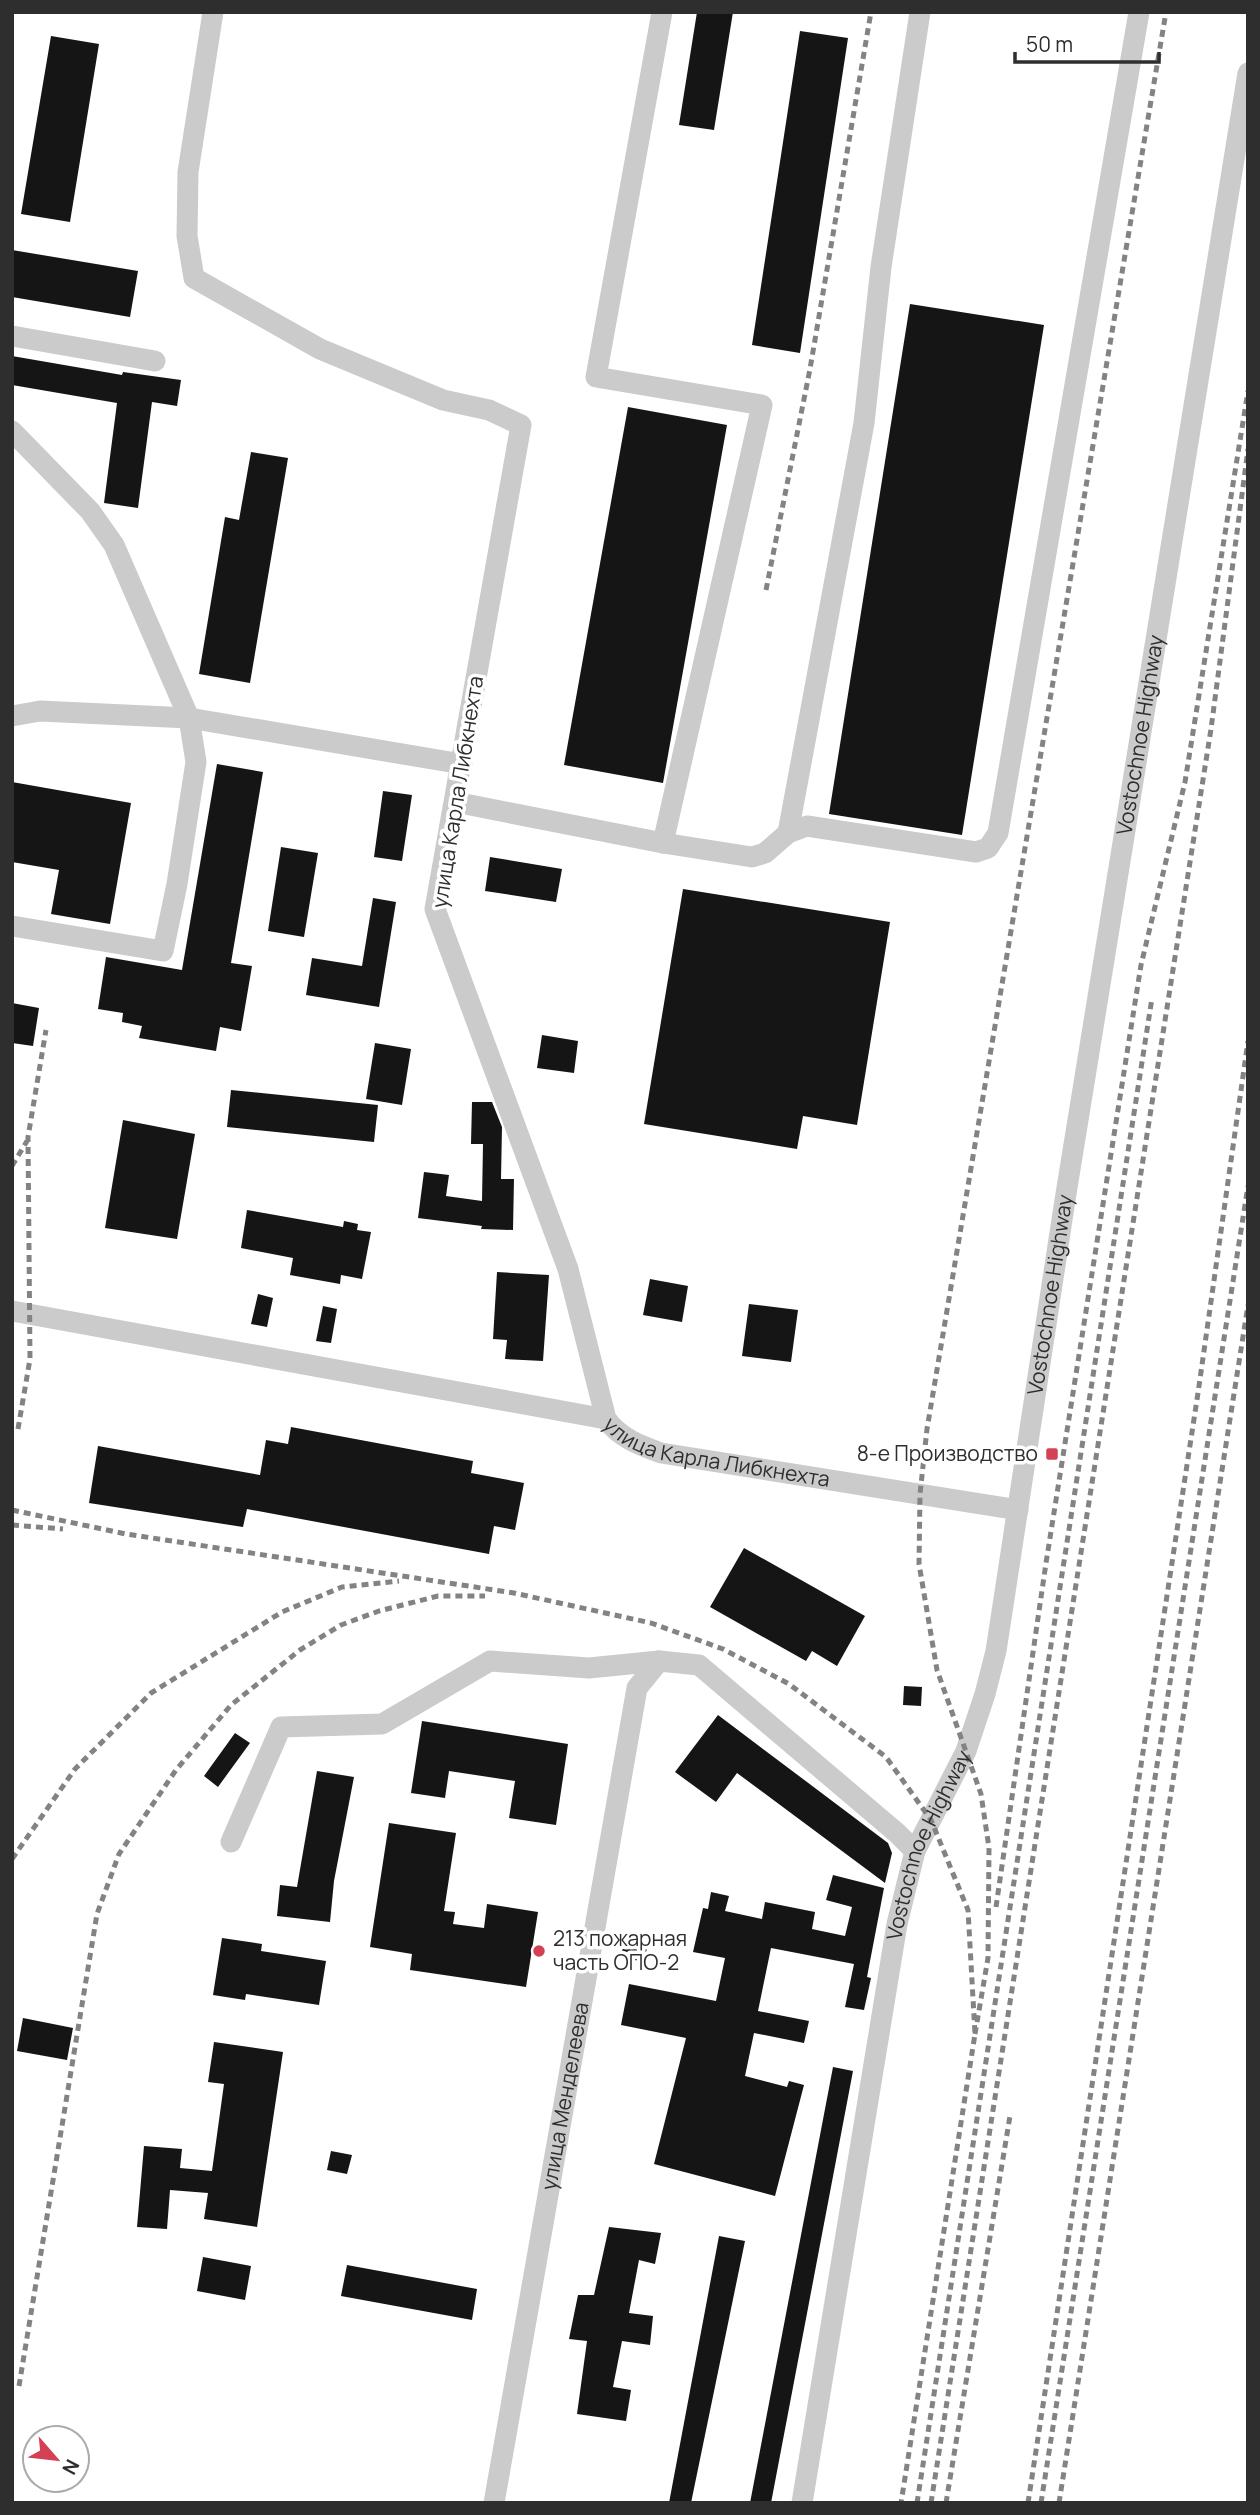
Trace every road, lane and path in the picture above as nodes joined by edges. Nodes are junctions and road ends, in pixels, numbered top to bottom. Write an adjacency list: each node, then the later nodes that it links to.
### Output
1 (213, 12): 11 (street, улица Карла Либкнехта)
2 (662, 12): 14 (street)
3 (920, 12): 13 (street)
4 (1139, 12): 13 (street)
5 (1248, 73): 18 (street, Vostochnoe Highway)
6 (12, 336): 7 (street)
7 (155, 361)
8 (12, 431): 10 (street)
9 (12, 716): 10 (street)
10 (189, 718): 11 (street); 15 (street)
11 (462, 764): 12 (street, улица Карла Либкнехта)
12 (455, 802): 14 (street); 17 (street, улица Карла Либкнехта)
13 (788, 833): 14 (street)
14 (663, 843)
15 (12, 926)
16 (12, 1311): 17 (street)
17 (606, 1419): 18 (street, улица Карла Либкнехта)
18 (1018, 1510): 21 (street, Vostochnoe Highway)
19 (659, 1661): 20 (street); 21 (street); 22 (street, улица Менделеева)
20 (231, 1842)
21 (915, 1851): 23 (street, Vostochnoe Highway)
22 (494, 2503)
23 (802, 2503)

